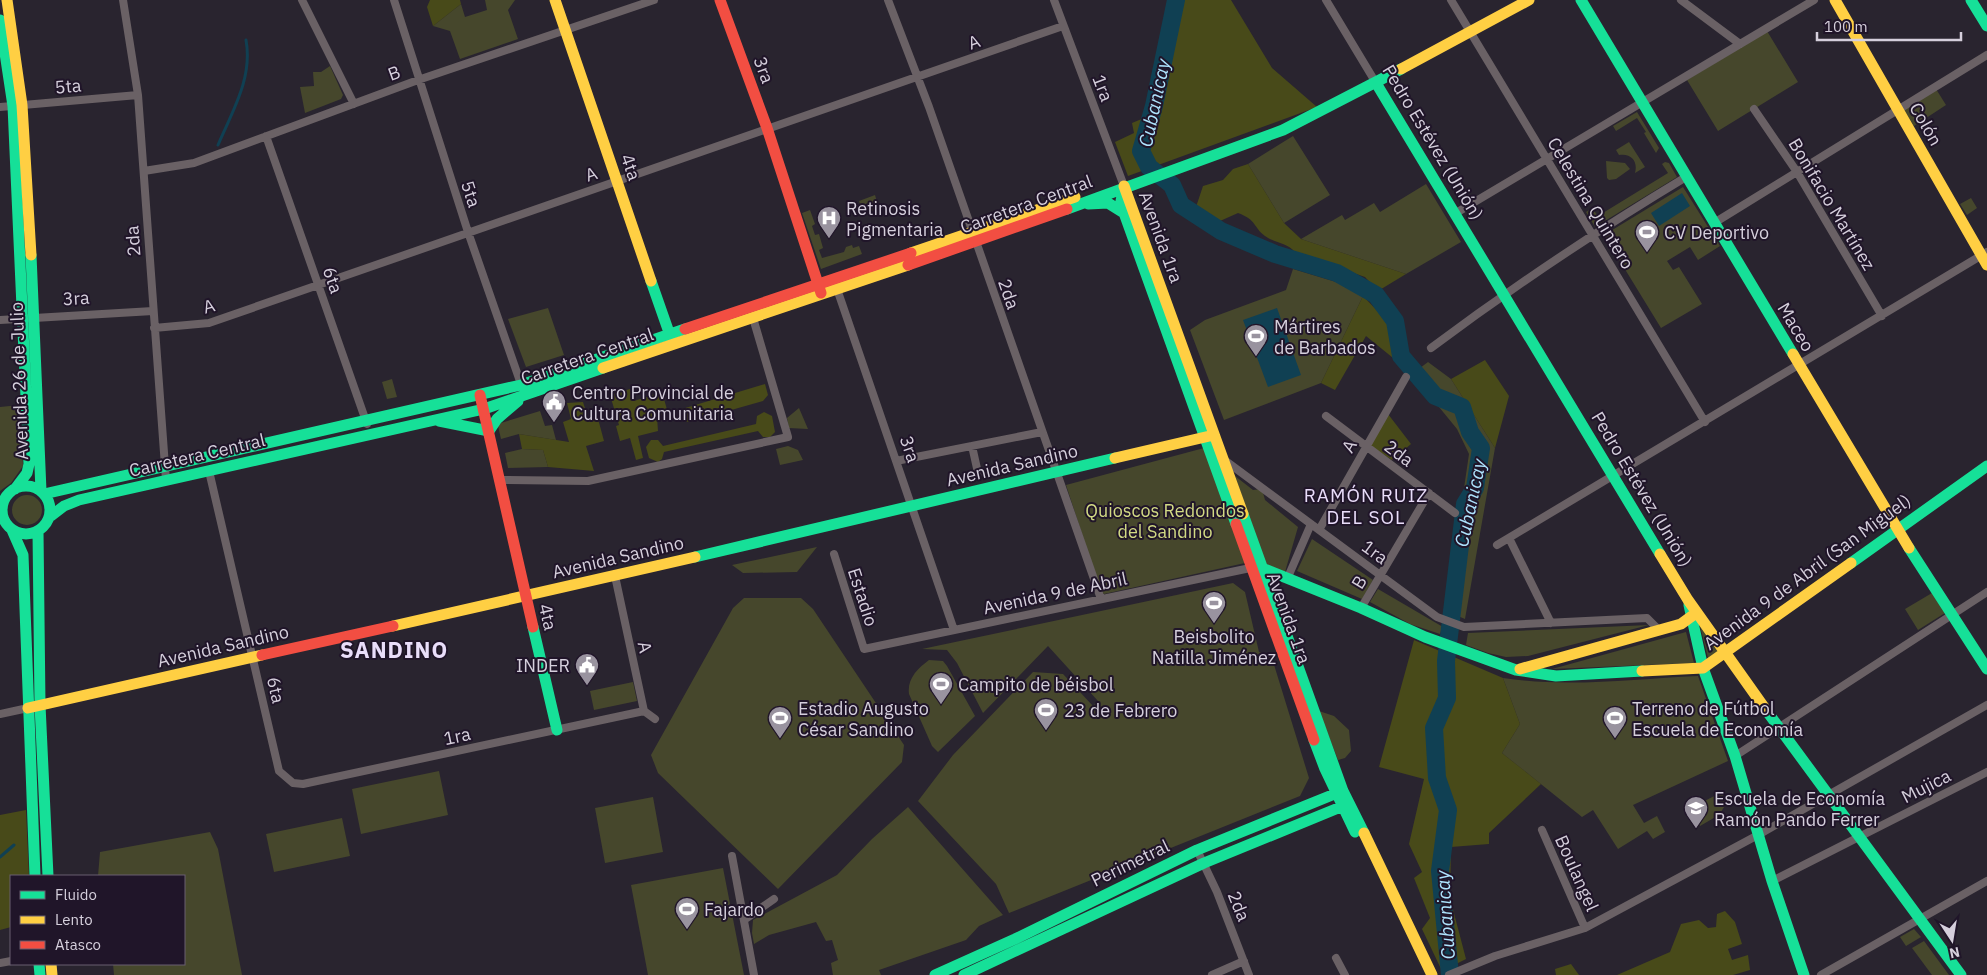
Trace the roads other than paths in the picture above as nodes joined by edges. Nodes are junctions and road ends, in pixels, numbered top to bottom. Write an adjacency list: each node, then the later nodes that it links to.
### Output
1 (7, 0): 31 (main road, Avenida 26 de Julio)
2 (123, 0): 28 (street, 2da)
3 (302, 0): 30 (street)
4 (394, 0): 26 (street, 5ta)
5 (555, 0): 21 (main road, 4ta)
6 (654, 0): 21 (street, B)
7 (720, 0): 35 (main road, 3ra)
8 (888, 0): 25 (street, 2da)
9 (1054, 0): 19 (street, 1ra)
10 (1326, 0): 27 (street, Pedro Estévez (Unión))
11 (1451, 0): 22 (street, Celestina Quintero)
12 (1529, 0): 22 (main road, Carretera Central)
13 (1580, 0): 29 (main road, Maceo)
14 (1681, 0): 23 (street)
15 (1814, 0): 23 (street)
16 (1835, 0): 34 (main road, Colón)
17 (1970, 0): 20 (main road)
18 (0, 20): 31 (main road, Avenida 26 de Julio)
19 (1063, 26): 25 (street, A); 43 (street, 1ra)
20 (1987, 26)
21 (565, 30): 26 (street, B); 42 (main road, 4ta)
22 (1471, 32): 27 (main road, Carretera Central); 37 (street, Celestina Quintero)
23 (1740, 44): 29 (street)
24 (1987, 55): 34 (street)
25 (918, 78): 35 (street, A); 50 (street, 2da)
26 (418, 80): 30 (street, B); 48 (street, 5ta)
27 (1376, 84): 41 (main road, Carretera Central); 46 (main road, Pedro Estévez (Unión))
28 (138, 95): 31 (street, 5ta); 38 (street, 2da)
29 (1642, 102): 37 (street); 40 (main road, Maceo)
30 (354, 104): 36 (street, B)
31 (18, 106): 32 (street, 5ta); 58 (main road, Avenida 26 de Julio)
32 (0, 107)
33 (1754, 109): 39 (street, Bonifacio Martínez)
34 (1898, 110): 39 (street); 51 (main road, Colón)
35 (767, 128): 42 (street, A); 54 (main road, 3ra)
36 (266, 136): 38 (street, B); 52 (street, 6ta)
37 (1547, 159): 46 (street); 49 (street, Celestina Quintero)
38 (144, 171): 56 (street, 2da)
39 (1797, 172): 47 (street); 57 (street, Bonifacio Martínez)
40 (1686, 177): 47 (main road, Maceo); 49 (street)
41 (1140, 180): 43 (main road, Carretera Central); 44 (main road)
42 (618, 182): 48 (street, A); 62 (main road, 4ta)
43 (1124, 186): 44 (main road, Avenida 1ra); 45 (main road, Carretera Central)
44 (1128, 211): 45 (main road); 77 (main road, Avenida 1ra)
45 (1039, 214): 50 (main road, Carretera Central)
46 (1456, 214): 55 (main road, Pedro Estévez (Unión))
47 (1714, 223): 64 (main road, Maceo)
48 (468, 232): 52 (street, A); 66 (street, 5ta)
49 (1592, 234): 55 (street); 73 (street, Celestina Quintero)
50 (973, 237): 53 (main road, Carretera Central); 75 (street, 2da)
51 (1985, 258): 57 (street)
52 (318, 284): 61 (street, A); 72 (street, 6ta)
53 (835, 284): 54 (main road, Carretera Central); 83 (street, 3ra)
54 (820, 289): 59 (main road, Carretera Central); 62 (main road, Carretera Central)
55 (1504, 293): 63 (street); 89 (main road, Pedro Estévez (Unión))
56 (153, 311): 58 (street, 3ra); 61 (street, 2da)
57 (1882, 316): 64 (street)
58 (29, 318): 60 (street, 3ra); 92 (main road, Avenida 26 de Julio); 93 (main road, Avenida 26 de Julio)
59 (753, 318): 62 (main road, Carretera Central); 91 (street)
60 (0, 320)
61 (154, 328): 85 (street, 2da)
62 (672, 340): 66 (main road, Carretera Central); 68 (main road, Carretera Central)
63 (1431, 348)
64 (1799, 366): 73 (street); 101 (main road, Maceo)
65 (1406, 377): 80 (street, A)
66 (522, 385): 67 (main road, Carretera Central); 68 (street, 5ta)
67 (480, 395): 69 (main road, 4ta); 72 (main road, Carretera Central)
68 (525, 396): 69 (main road, Carretera Central); 74 (main road)
69 (484, 409): 71 (main road, Carretera Central); 74 (main road, 4ta)
70 (1326, 416): 80 (street, 2da)
71 (434, 420): 74 (main road); 76 (main road, Carretera Central)
72 (366, 421): 76 (street, 6ta); 78 (main road, Carretera Central)
73 (1705, 422): 89 (street)
74 (489, 432): 91 (main road, 4ta)
75 (1042, 432): 79 (street); 87 (street, 2da)
76 (371, 435): 81 (main road, Carretera Central)
77 (1210, 436): 82 (main road, Avenida 1ra); 87 (main road, Avenida Sandino); 107 (main road, Avenida 1ra)
78 (292, 438): 81 (main road); 85 (main road, Carretera Central)
79 (972, 446): 83 (street); 88 (street)
80 (1366, 447): 94 (street, 2da); 102 (street, A)
81 (295, 452): 86 (main road, Carretera Central)
82 (1222, 458): 99 (street, 1ra); 107 (main road, Avenida 1ra)
83 (896, 460): 96 (street, 3ra)
84 (1987, 466): 101 (main road, Avenida 9 de Abril (San Miguel))
85 (164, 467): 90 (street, 2da); 93 (main road, Carretera Central)
86 (209, 471): 90 (main road, Carretera Central); 123 (street, 6ta)
87 (1056, 472): 96 (main road, Avenida Sandino); 113 (street, 2da)
88 (978, 473)
89 (1613, 476): 104 (street); 114 (main road, Pedro Estévez (Unión))
90 (166, 480): 98 (main road, Carretera Central)
91 (499, 480): 112 (main road, 4ta)
92 (15, 489): 93 (main road); 95 (main road)
93 (43, 493): 98 (main road)
94 (1429, 493): 97 (street, 2da); 108 (street, B)
95 (2, 500): 100 (main road)
96 (911, 506): 109 (main road, Avenida Sandino); 119 (street, 3ra)
97 (1455, 513)
98 (50, 516): 103 (main road)
99 (1311, 524): 102 (street, 1ra); 110 (street)
100 (7, 527): 103 (main road); 128 (main road)
101 (1897, 529): 116 (main road, Maceo); 122 (main road, Avenida 9 de Abril (San Miguel))
102 (1319, 530): 108 (street, 1ra)
103 (38, 531): 128 (main road)
104 (1509, 538): 105 (street); 118 (street)
105 (1497, 544)
106 (834, 554): 121 (street, Estadio)
107 (1257, 568): 110 (main road, Avenida 9 de Abril (San Miguel)); 113 (street, Avenida 9 de Abril); 135 (main road, Avenida 1ra); 138 (main road, Avenida 1ra)
108 (1380, 575): 115 (street, B); 118 (street, 1ra)
109 (615, 576): 112 (main road, Avenida Sandino); 129 (street, A)
110 (1288, 577): 115 (main road, Avenida 9 de Abril (San Miguel))
111 (1987, 592): 116 (street)
112 (526, 596): 123 (main road, Avenida Sandino); 133 (main road, 4ta)
113 (1101, 599): 119 (street, Avenida 9 de Abril)
114 (1688, 600): 117 (main road); 122 (main road, Pedro Estévez (Unión))
115 (1361, 608): 126 (main road, Avenida 9 de Abril (San Miguel))
116 (1951, 615): 125 (main road, Maceo); 132 (street)
117 (1692, 616): 120 (main road, Avenida 9 de Abril (San Miguel)); 124 (main road)
118 (1551, 623): 120 (street)
119 (954, 630): 121 (street, Avenida 9 de Abril)
120 (1660, 630): 126 (main road, Avenida 9 de Abril (San Miguel))
121 (864, 649)
122 (1726, 651): 124 (main road, Avenida 9 de Abril (San Miguel)); 132 (main road, Pedro Estévez (Unión))
123 (253, 658): 128 (main road, Avenida Sandino); 136 (street, 6ta)
124 (1703, 668): 126 (main road, Avenida 9 de Abril (San Miguel)); 134 (main road)
125 (1987, 669)
126 (1516, 670)
127 (1987, 705): 139 (street)
128 (34, 707): 130 (street); 150 (main road); 151 (main road)
129 (644, 712): 131 (street); 133 (street, 1ra)
130 (0, 714)
131 (655, 719)
132 (1779, 728): 134 (street); 139 (main road, Pedro Estévez (Unión))
133 (557, 730): 136 (street, 1ra)
134 (1734, 756): 145 (main road)
135 (1325, 769): 138 (main road, Avenida 1ra); 140 (main road)
136 (279, 771)
137 (1987, 772): 146 (street, Mujica)
138 (1340, 792): 140 (main road, Perimetral); 141 (main road, Avenida 1ra)
139 (1829, 796): 145 (street); 146 (main road, Pedro Estévez (Unión))
140 (1315, 802): 147 (main road, Perimetral)
141 (1345, 805): 142 (main road, Perimetral); 144 (main road, Avenida 1ra); 168 (main road, Avenida 1ra)
142 (1328, 813): 144 (main road); 149 (main road, Perimetral)
143 (1542, 830): 157 (street, Boulangel)
144 (1355, 833): 167 (main road, Avenida 1ra)
145 (1758, 835): 152 (main road); 157 (street)
146 (1860, 837): 152 (street, Mujica); 155 (main road, Pedro Estévez (Unión))
147 (1197, 850): 149 (street, 2da); 160 (main road, Perimetral)
148 (732, 856): 156 (street)
149 (1204, 863): 159 (street, 2da); 160 (main road, Perimetral)
150 (36, 875)
151 (48, 875)
152 (1772, 881): 170 (main road)
153 (1987, 881): 155 (street)
154 (774, 899): 156 (street)
155 (1921, 918): 171 (street); 172 (main road, Pedro Estévez (Unión))
156 (744, 920): 161 (street)
157 (1585, 928): 169 (street)
158 (1336, 958): 166 (street)
159 (1244, 960): 164 (street); 165 (street, 2da)
160 (977, 968): 162 (main road, Perimetral); 163 (main road, Perimetral)
161 (754, 975)
162 (935, 975)
163 (964, 975)
164 (1212, 975)
165 (1249, 975)
166 (1345, 975)
167 (1424, 975)
168 (1432, 975)
169 (1449, 975)
170 (1804, 975)
171 (1821, 975)
172 (1961, 975)

